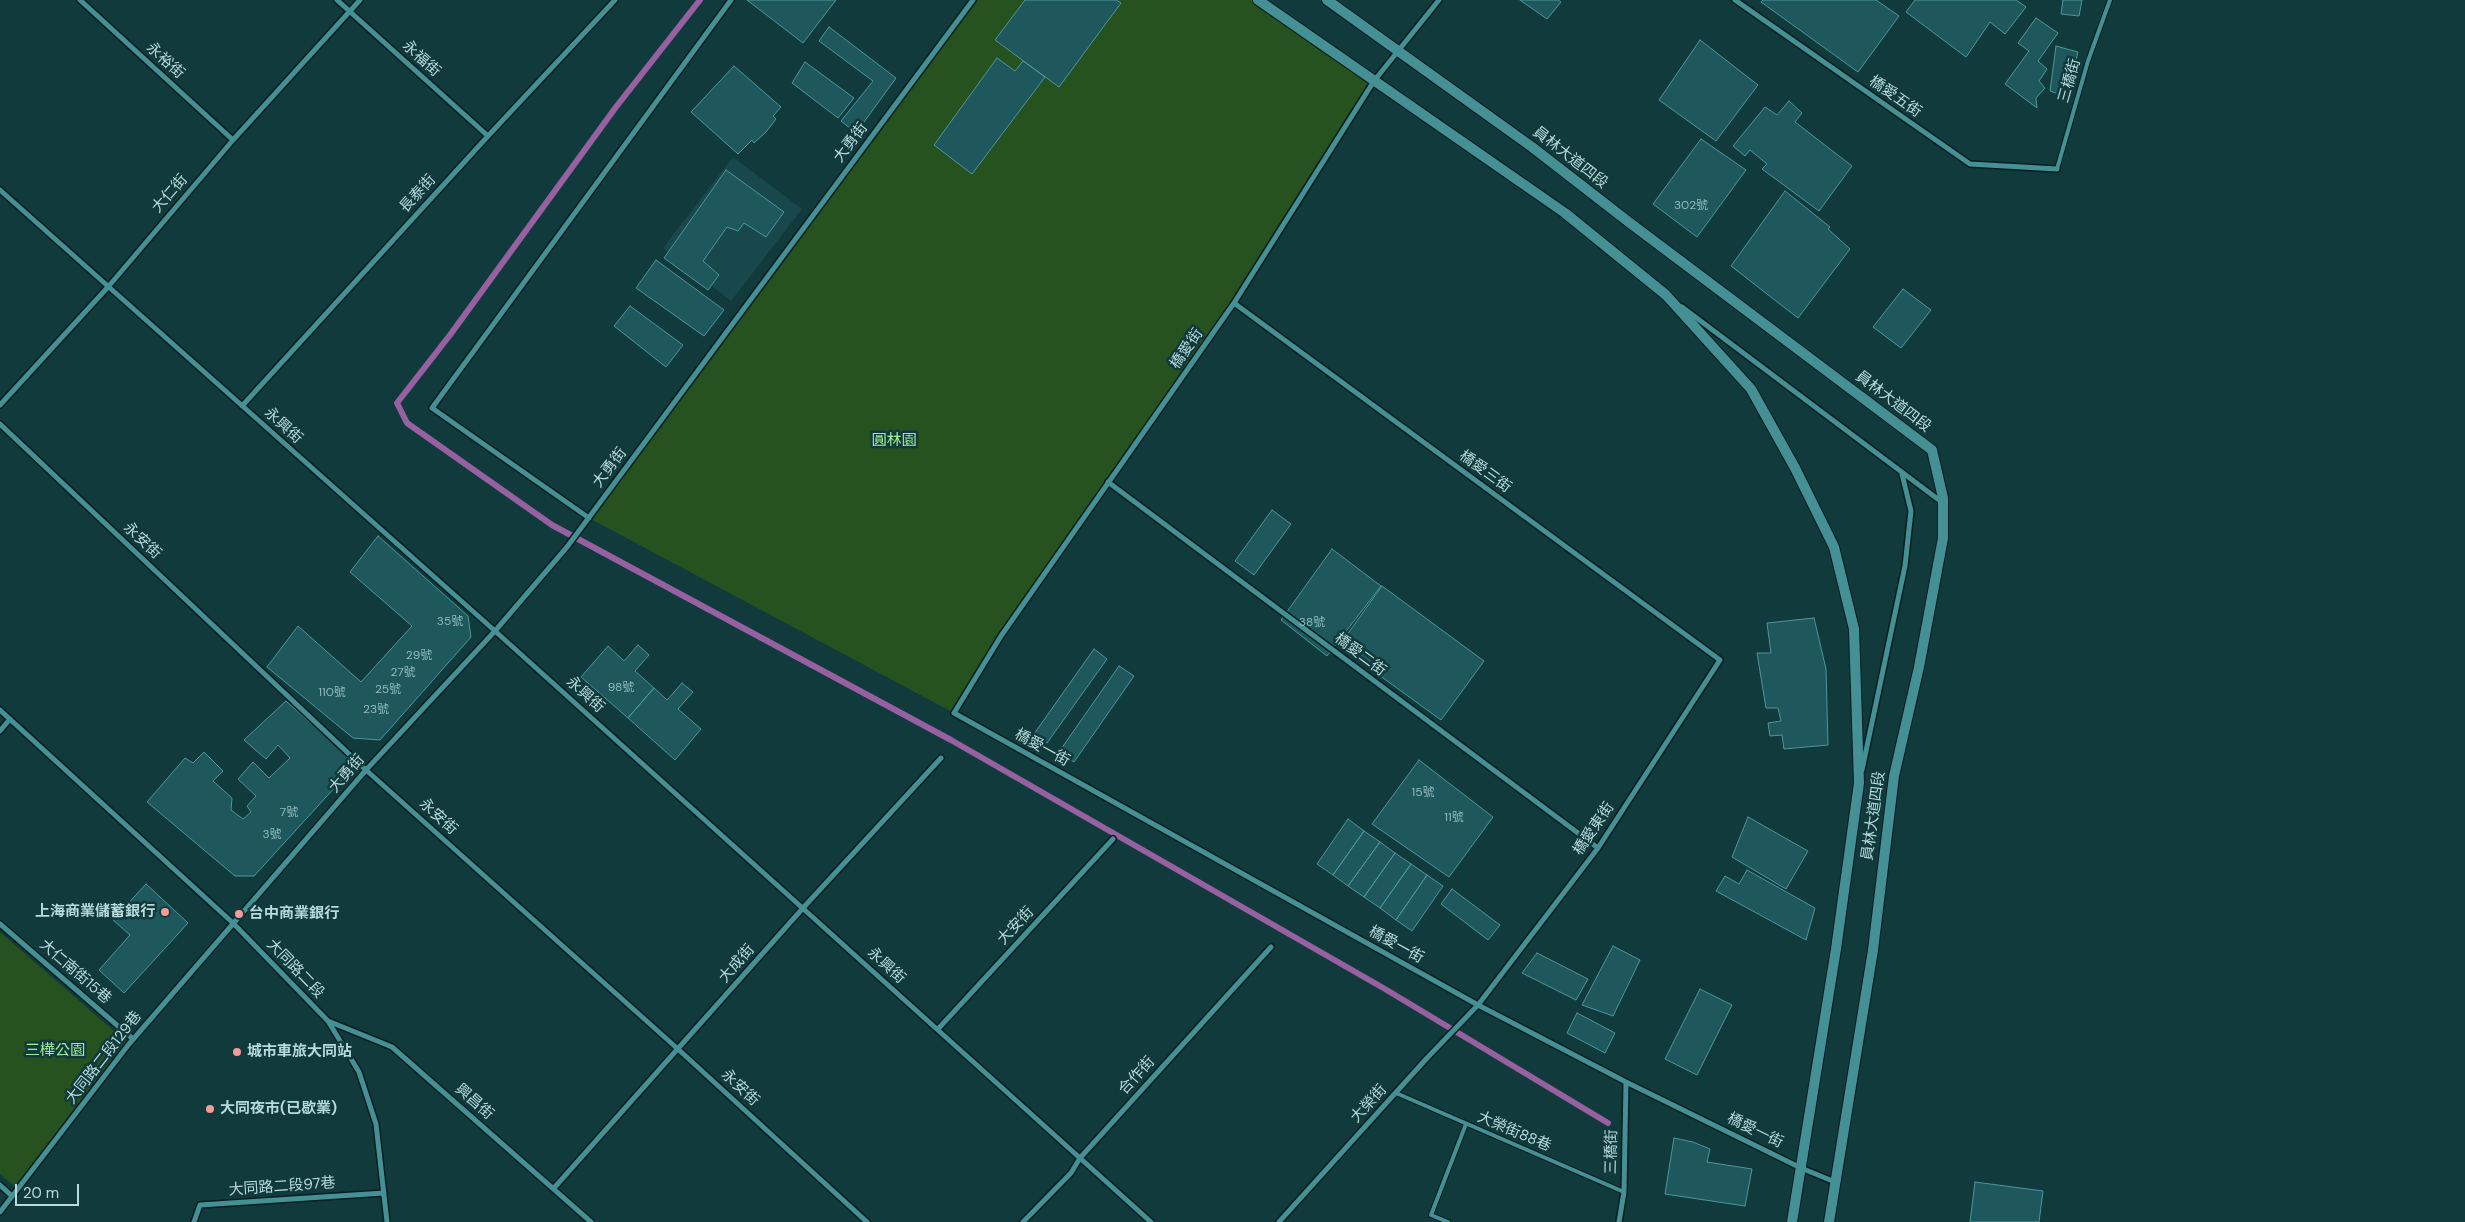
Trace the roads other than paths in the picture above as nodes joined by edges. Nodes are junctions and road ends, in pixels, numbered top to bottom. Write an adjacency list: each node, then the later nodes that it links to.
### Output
1 (80, 0): 16 (street, 永裕街)
2 (337, 0): 12 (street, 永福街)
3 (360, 0): 12 (street, 大仁街)
4 (615, 0): 15 (street, 長泰街)
5 (730, 0): 28 (street)
6 (973, 0): 28 (street, 大勇街)
7 (1258, 0): 14 (main road, 員林大道四段)
8 (1327, 0): 13 (main road, 員林大道四段)
9 (1439, 0): 13 (street, 橋愛街)
10 (1735, 0): 17 (street, 橋愛五街)
11 (2110, 0): 17 (lane, 三橋街)
12 (350, 12): 15 (street, 永福街); 16 (street, 大仁街)
13 (1399, 53): 14 (street, 橋愛街); 27 (main road, 員林大道四段)
14 (1374, 81): 20 (main road, 員林大道四段); 21 (street, 橋愛街)
15 (488, 136): 23 (street, 長泰街)
16 (234, 140): 19 (street, 大仁街)
17 (2057, 169)
18 (0, 190): 19 (street, 永興街)
19 (108, 287): 22 (street, 大仁街); 23 (street, 永興街)
20 (1666, 295): 25 (street); 37 (main road, 員林大道四段)
21 (1234, 303): 26 (street, 橋愛街); 30 (street, 橋愛三街)
22 (0, 406)
23 (242, 406): 29 (street, 永興街)
24 (0, 424): 36 (street, 永安街)
25 (1902, 474): 27 (street); 37 (street)
26 (1108, 482): 32 (street, 橋愛街); 39 (street, 橋愛二街)
27 (1943, 503): 54 (main road, 員林大道四段)
28 (589, 518): 29 (street, 大勇街)
29 (495, 631): 36 (street, 大勇街); 40 (street, 永興街)
30 (1720, 660): 39 (street, 橋愛東街)
31 (0, 710): 33 (street, 大同路二段)
32 (954, 713): 44 (street, 橋愛一街)
33 (10, 719): 34 (street); 42 (street, 大同路二段)
34 (0, 731)
35 (941, 758): 40 (street, 大成街)
36 (366, 770): 42 (street, 大勇街); 48 (street, 永安街)
37 (1859, 783): 53 (main road, 員林大道四段)
38 (1112, 839): 46 (street, 大安街)
39 (1598, 848): 44 (street, 橋愛東街)
40 (803, 908): 46 (street, 永興街); 48 (street, 大成街)
41 (0, 924): 47 (street, 大仁南街15巷)
42 (233, 924): 45 (street, 大同路二段); 47 (street, 大同路二段129巷)
43 (1270, 947): 52 (street, 合作街)
44 (1478, 1005): 49 (street, 橋愛一街); 50 (street, 大榮街)
45 (328, 1021): 56 (street, 興昌街); 57 (street, 大同路二段)
46 (938, 1029): 52 (street, 永興街)
47 (133, 1039): 59 (street, 大同路二段129巷)
48 (679, 1050): 56 (street, 大成街); 64 (street, 永安街)
49 (1626, 1082): 53 (street, 橋愛一街); 58 (street, 三橋街)
50 (1396, 1093): 51 (lane, 大榮街88巷); 67 (street, 大榮街)
51 (1466, 1124): 58 (lane, 大榮街88巷); 68 (lane)
52 (1080, 1158): 65 (street, 合作街); 66 (street, 永興街)
53 (1801, 1168): 54 (street, 橋愛一街); 70 (main road, 員林大道四段)
54 (1835, 1182): 71 (main road, 員林大道四段)
55 (0, 1185): 59 (street)
56 (554, 1188): 63 (street, 興昌街)
57 (384, 1192): 61 (street, 大同路二段97巷); 62 (street, 大同路二段)
58 (1624, 1192): 69 (street, 三橋街)
59 (12, 1196): 60 (street, 大同路二段129巷)
60 (0, 1212)
61 (194, 1222)
62 (387, 1222)
63 (592, 1222)
64 (867, 1222)
65 (1023, 1222)
66 (1151, 1222)
67 (1279, 1222)
68 (1448, 1222)
69 (1619, 1222)
70 (1792, 1222)
71 (1830, 1222)

